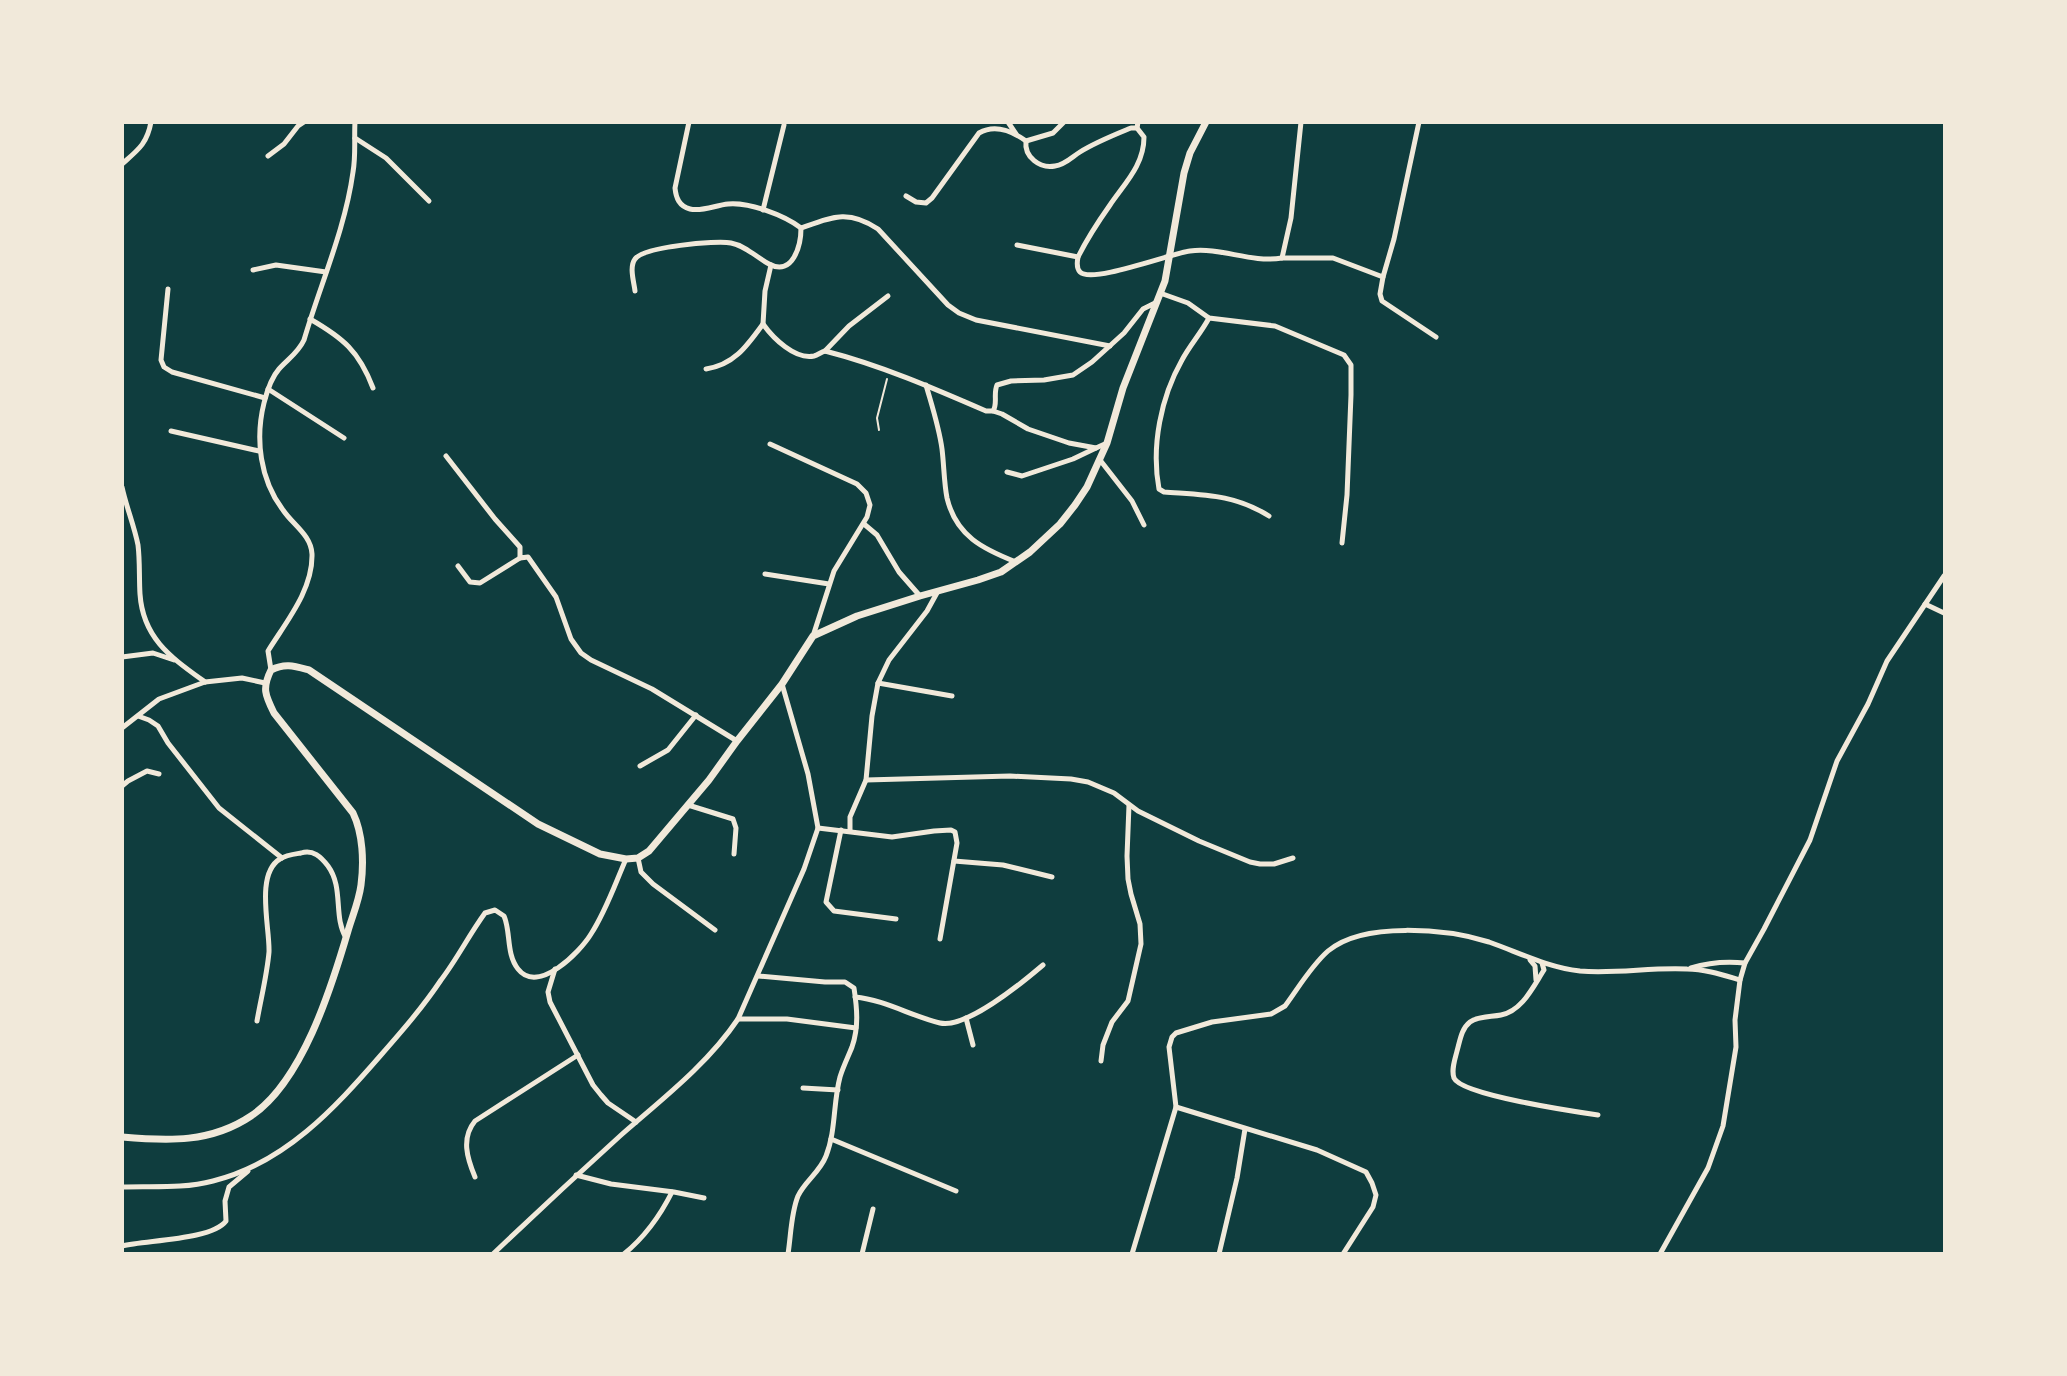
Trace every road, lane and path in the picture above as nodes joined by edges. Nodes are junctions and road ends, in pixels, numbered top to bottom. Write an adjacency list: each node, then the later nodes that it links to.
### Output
1 (151, 122): 16 (street)
2 (304, 122): 15 (street)
3 (355, 122): 13 (street)
4 (689, 122): 19 (street)
5 (1008, 122): 12 (street)
6 (1064, 122): 14 (street)
7 (1206, 122): 23 (main road)
8 (1301, 122): 24 (street)
9 (1419, 122): 28 (street)
10 (785, 125): 19 (street)
11 (1138, 125): 14 (street); 22 (street)
12 (1016, 134): 14 (street); 17 (street)
13 (355, 138): 18 (street); 27 (street)
14 (1026, 141)
15 (268, 156)
16 (122, 164)
17 (906, 196)
18 (429, 201)
19 (763, 210): 20 (street)
20 (801, 228): 25 (street); 38 (street)
21 (1017, 245): 22 (street)
22 (1078, 257): 23 (street)
23 (1169, 257): 24 (street); 31 (main road)
24 (1282, 258): 28 (street)
25 (771, 265): 30 (street); 36 (street)
26 (253, 270): 27 (street)
27 (326, 272): 35 (street)
28 (1383, 277): 37 (street)
29 (168, 289): 45 (street)
30 (635, 291)
31 (1160, 293): 33 (main road); 34 (street)
32 (888, 296): 39 (street)
33 (1156, 302): 38 (street); 50 (main road)
34 (1209, 318): 58 (street); 61 (street)
35 (310, 319): 43 (street); 44 (street)
36 (763, 324): 39 (street); 40 (street)
37 (1436, 337)
38 (1110, 346): 46 (street)
39 (825, 351): 41 (street)
40 (705, 369)
41 (889, 372): 42 (street); 47 (path)
42 (926, 385): 46 (street); 63 (street)
43 (373, 388)
44 (268, 389): 45 (street); 49 (street)
45 (265, 398): 53 (street)
46 (993, 411): 52 (street)
47 (879, 430)
48 (171, 431): 53 (street)
49 (344, 438)
50 (1107, 443): 52 (street); 55 (main road)
51 (770, 444): 59 (street)
52 (1096, 447): 56 (street)
53 (259, 451): 75 (street)
54 (446, 456): 62 (street)
55 (1100, 460): 60 (street); 63 (main road)
56 (1007, 472)
57 (122, 487): 74 (street)
58 (1269, 516)
59 (864, 524): 67 (street); 69 (street)
60 (1144, 525)
61 (1342, 543)
62 (520, 558): 64 (street); 81 (street)
63 (1016, 562): 68 (main road)
64 (458, 566)
65 (765, 574): 67 (street)
66 (1944, 576): 70 (street)
67 (829, 584): 72 (street)
68 (938, 591): 69 (main road); 78 (street)
69 (920, 596): 72 (main road)
70 (1925, 604): 71 (street); 107 (street)
71 (1944, 613)
72 (813, 636): 79 (main road)
73 (122, 657): 74 (street)
74 (180, 663): 76 (street)
75 (271, 670): 77 (main road); 98 (main road)
76 (205, 682): 77 (street); 82 (street)
77 (265, 683): 103 (main road)
78 (878, 683): 80 (street); 87 (street)
79 (782, 684): 84 (main road); 91 (street)
80 (952, 696)
81 (696, 715): 84 (street); 85 (street)
82 (138, 716): 83 (street); 95 (street)
83 (122, 728)
84 (737, 741): 89 (main road)
85 (640, 766)
86 (159, 774): 88 (street)
87 (866, 780): 90 (street); 93 (street)
88 (122, 786)
89 (688, 805): 94 (street); 96 (main road)
90 (1129, 805): 97 (street); 121 (street)
91 (818, 828): 92 (street); 111 (street)
92 (841, 830): 93 (street); 101 (street)
93 (850, 831): 99 (street)
94 (734, 854)
95 (282, 858): 103 (street); 117 (street)
96 (638, 858): 98 (main road); 102 (street)
97 (1293, 858)
98 (626, 859): 110 (street)
99 (954, 861): 100 (street); 104 (street)
100 (1052, 877)
101 (896, 919)
102 (715, 930)
103 (346, 938): 128 (main road)
104 (940, 939)
105 (1530, 958): 106 (street); 112 (street); 124 (street)
106 (1542, 963): 109 (street); 112 (street)
107 (1745, 963): 109 (street); 113 (street)
108 (1043, 965): 115 (street)
109 (1688, 968): 113 (street)
110 (555, 969): 120 (street); 130 (street)
111 (758, 976): 114 (street); 116 (street)
112 (1536, 980): 125 (street)
113 (1740, 980): 146 (street)
114 (855, 997): 115 (street); 118 (street)
115 (966, 1018): 119 (street)
116 (738, 1019): 118 (street); 126 (street)
117 (257, 1021)
118 (856, 1028): 123 (street)
119 (973, 1045)
120 (578, 1055): 126 (street); 132 (street)
121 (1101, 1061)
122 (803, 1088): 123 (street)
123 (838, 1090): 129 (street)
124 (1176, 1107): 127 (street); 143 (street)
125 (1598, 1115)
126 (636, 1122): 131 (street)
127 (1245, 1129): 144 (street); 145 (street)
128 (122, 1137)
129 (831, 1139): 134 (street); 141 (street)
130 (260, 1164): 133 (street); 138 (street)
131 (576, 1175): 135 (street); 139 (street)
132 (475, 1177)
133 (122, 1187)
134 (956, 1191)
135 (672, 1192): 136 (street); 140 (street)
136 (704, 1198)
137 (873, 1209): 142 (street)
138 (122, 1246)
139 (493, 1254)
140 (624, 1254)
141 (788, 1254)
142 (862, 1254)
143 (1132, 1254)
144 (1219, 1254)
145 (1343, 1254)
146 (1660, 1254)

